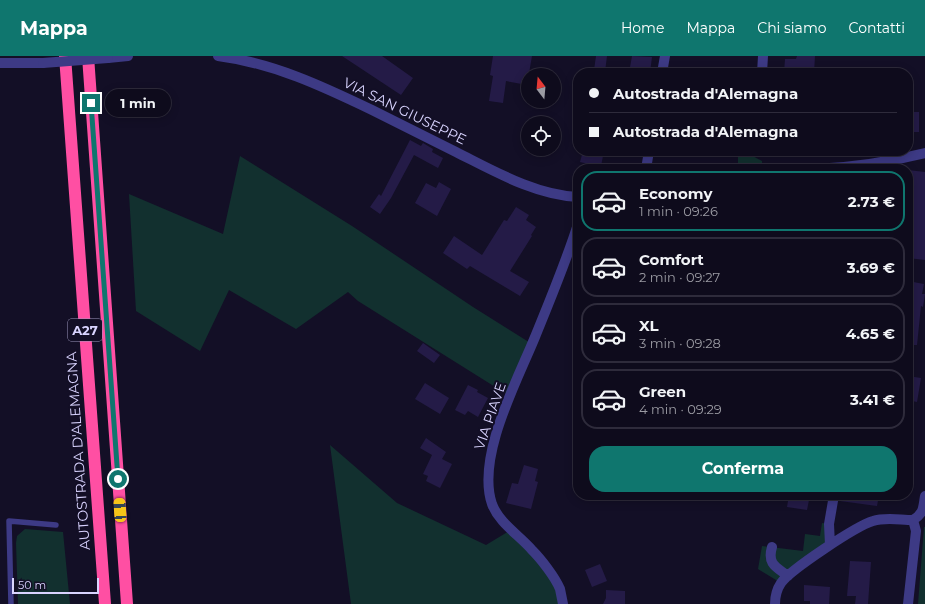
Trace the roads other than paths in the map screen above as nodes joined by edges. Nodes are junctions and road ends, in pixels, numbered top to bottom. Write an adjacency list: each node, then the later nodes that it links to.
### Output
1 (65, 56): 24 (highway, AUTOSTRADA D'ALEMAGNA / A27)
2 (88, 56): 25 (highway, A27)
3 (128, 56): 7 (street, bridge)
4 (218, 56): 14 (street, VIA SAN GIUSEPPE)
5 (665, 56): 8 (street)
6 (763, 56): 9 (street)
7 (0, 63)
8 (663, 68)
9 (762, 68)
10 (925, 153): 12 (street)
11 (911, 156): 13 (street)
12 (913, 156)
13 (868, 164)
14 (573, 196)
15 (573, 240): 26 (street, VIA PIAVE)
16 (925, 496): 18 (street)
17 (833, 500): 20 (street)
18 (913, 520): 20 (street); 28 (street)
19 (56, 525): 23 (lane)
20 (830, 545): 22 (street)
21 (772, 547): 22 (street)
22 (788, 576): 27 (street)
23 (10, 604)
24 (104, 604)
25 (127, 604)
26 (563, 604)
27 (775, 604)
28 (908, 604)

